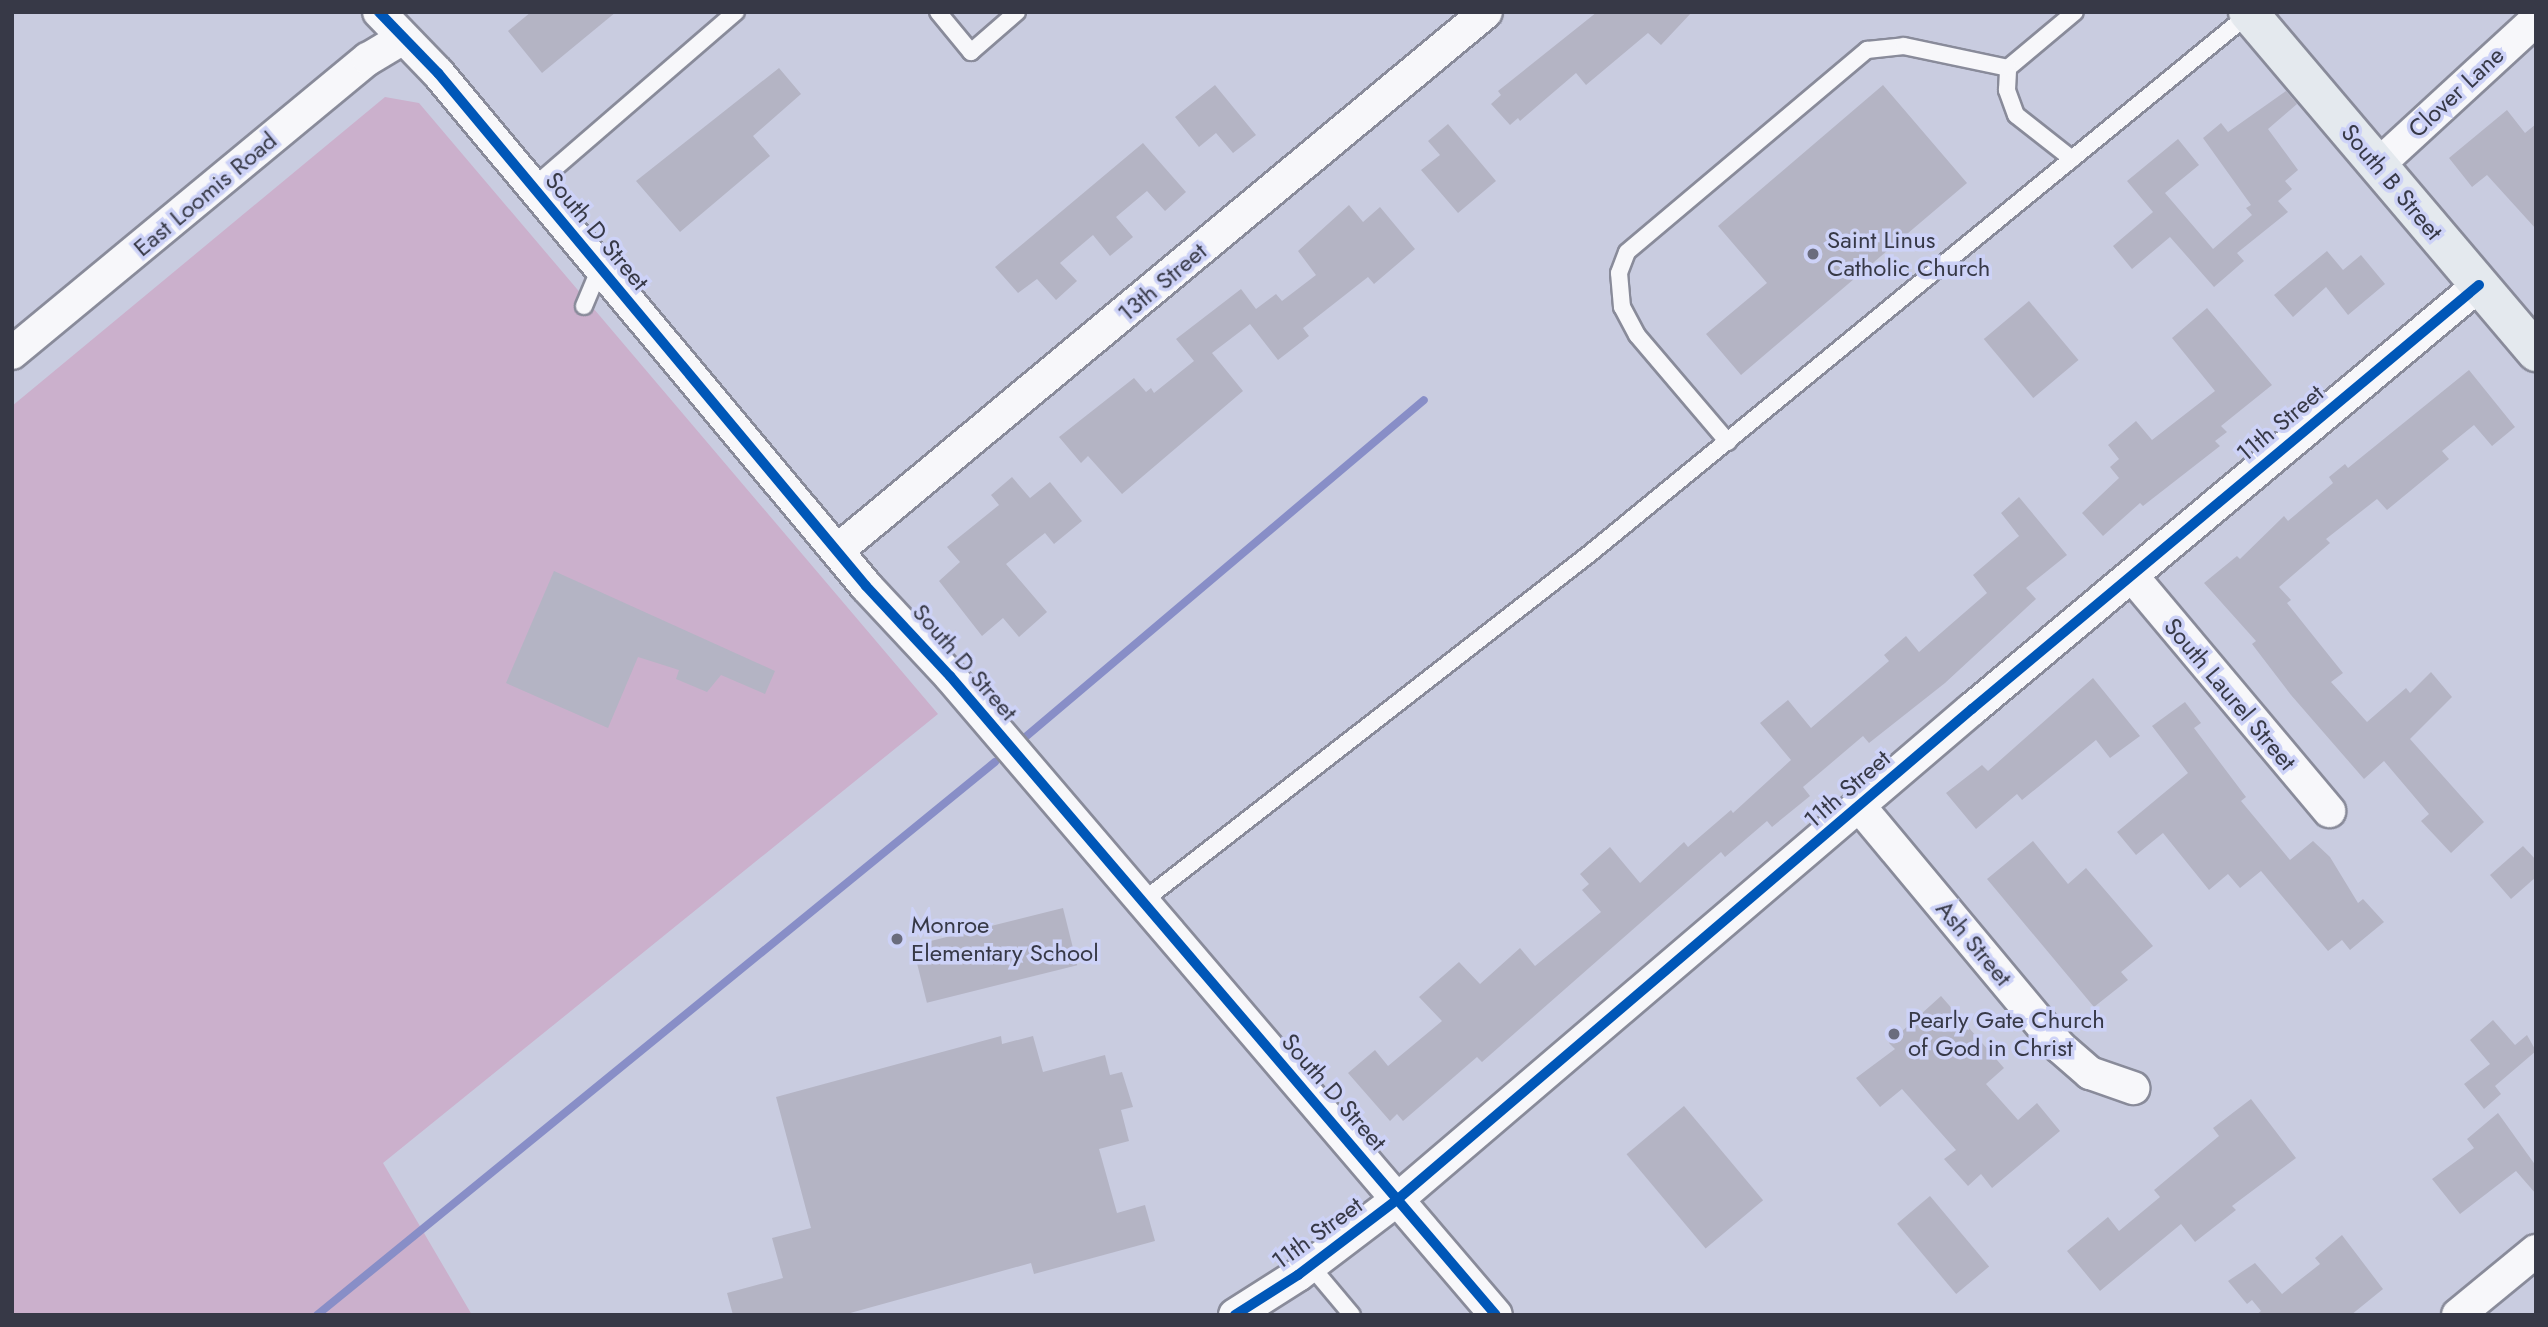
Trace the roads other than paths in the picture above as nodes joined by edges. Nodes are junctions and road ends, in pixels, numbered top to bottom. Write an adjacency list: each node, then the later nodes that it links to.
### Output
1 (379, 12): 9 (street, South D Street)
2 (736, 12): 13 (lane)
3 (938, 12): 4 (lane)
4 (1017, 12)
5 (1486, 12): 20 (street, 13th Street)
6 (2075, 12): 10 (lane)
7 (2249, 13): 11 (lane); 12 (street, South B Street)
8 (2536, 20): 12 (street, Clover Lane)
9 (401, 39): 13 (street, South D Street); 18 (street, East Loomis Road)
10 (2008, 68): 11 (lane); 19 (lane)
11 (2073, 159): 19 (lane)
12 (2377, 166): 15 (street, South B Street)
13 (533, 187): 14 (street, South D Street)
14 (600, 268): 16 (lane); 20 (street, South D Street)
15 (2479, 285): 17 (street, South B Street); 21 (street, 11th Street)
16 (584, 306)
17 (2536, 352)
18 (12, 354)
19 (1728, 442): 24 (lane)
20 (838, 550): 24 (street, South D Street)
21 (2132, 576): 22 (street, 11th Street); 23 (street, South Laurel Street)
22 (1860, 807): 25 (street, Ash Street); 26 (street, 11th Street)
23 (2329, 811)
24 (1143, 901): 26 (street, South D Street)
25 (2133, 1087)
26 (1398, 1199): 28 (street, 11th Street); 31 (street, South D Street)
27 (2536, 1251): 32 (street)
28 (1310, 1265): 29 (street, 11th Street); 30 (lane)
29 (1235, 1315)
30 (1352, 1315)
31 (1496, 1315)
32 (2458, 1315)

